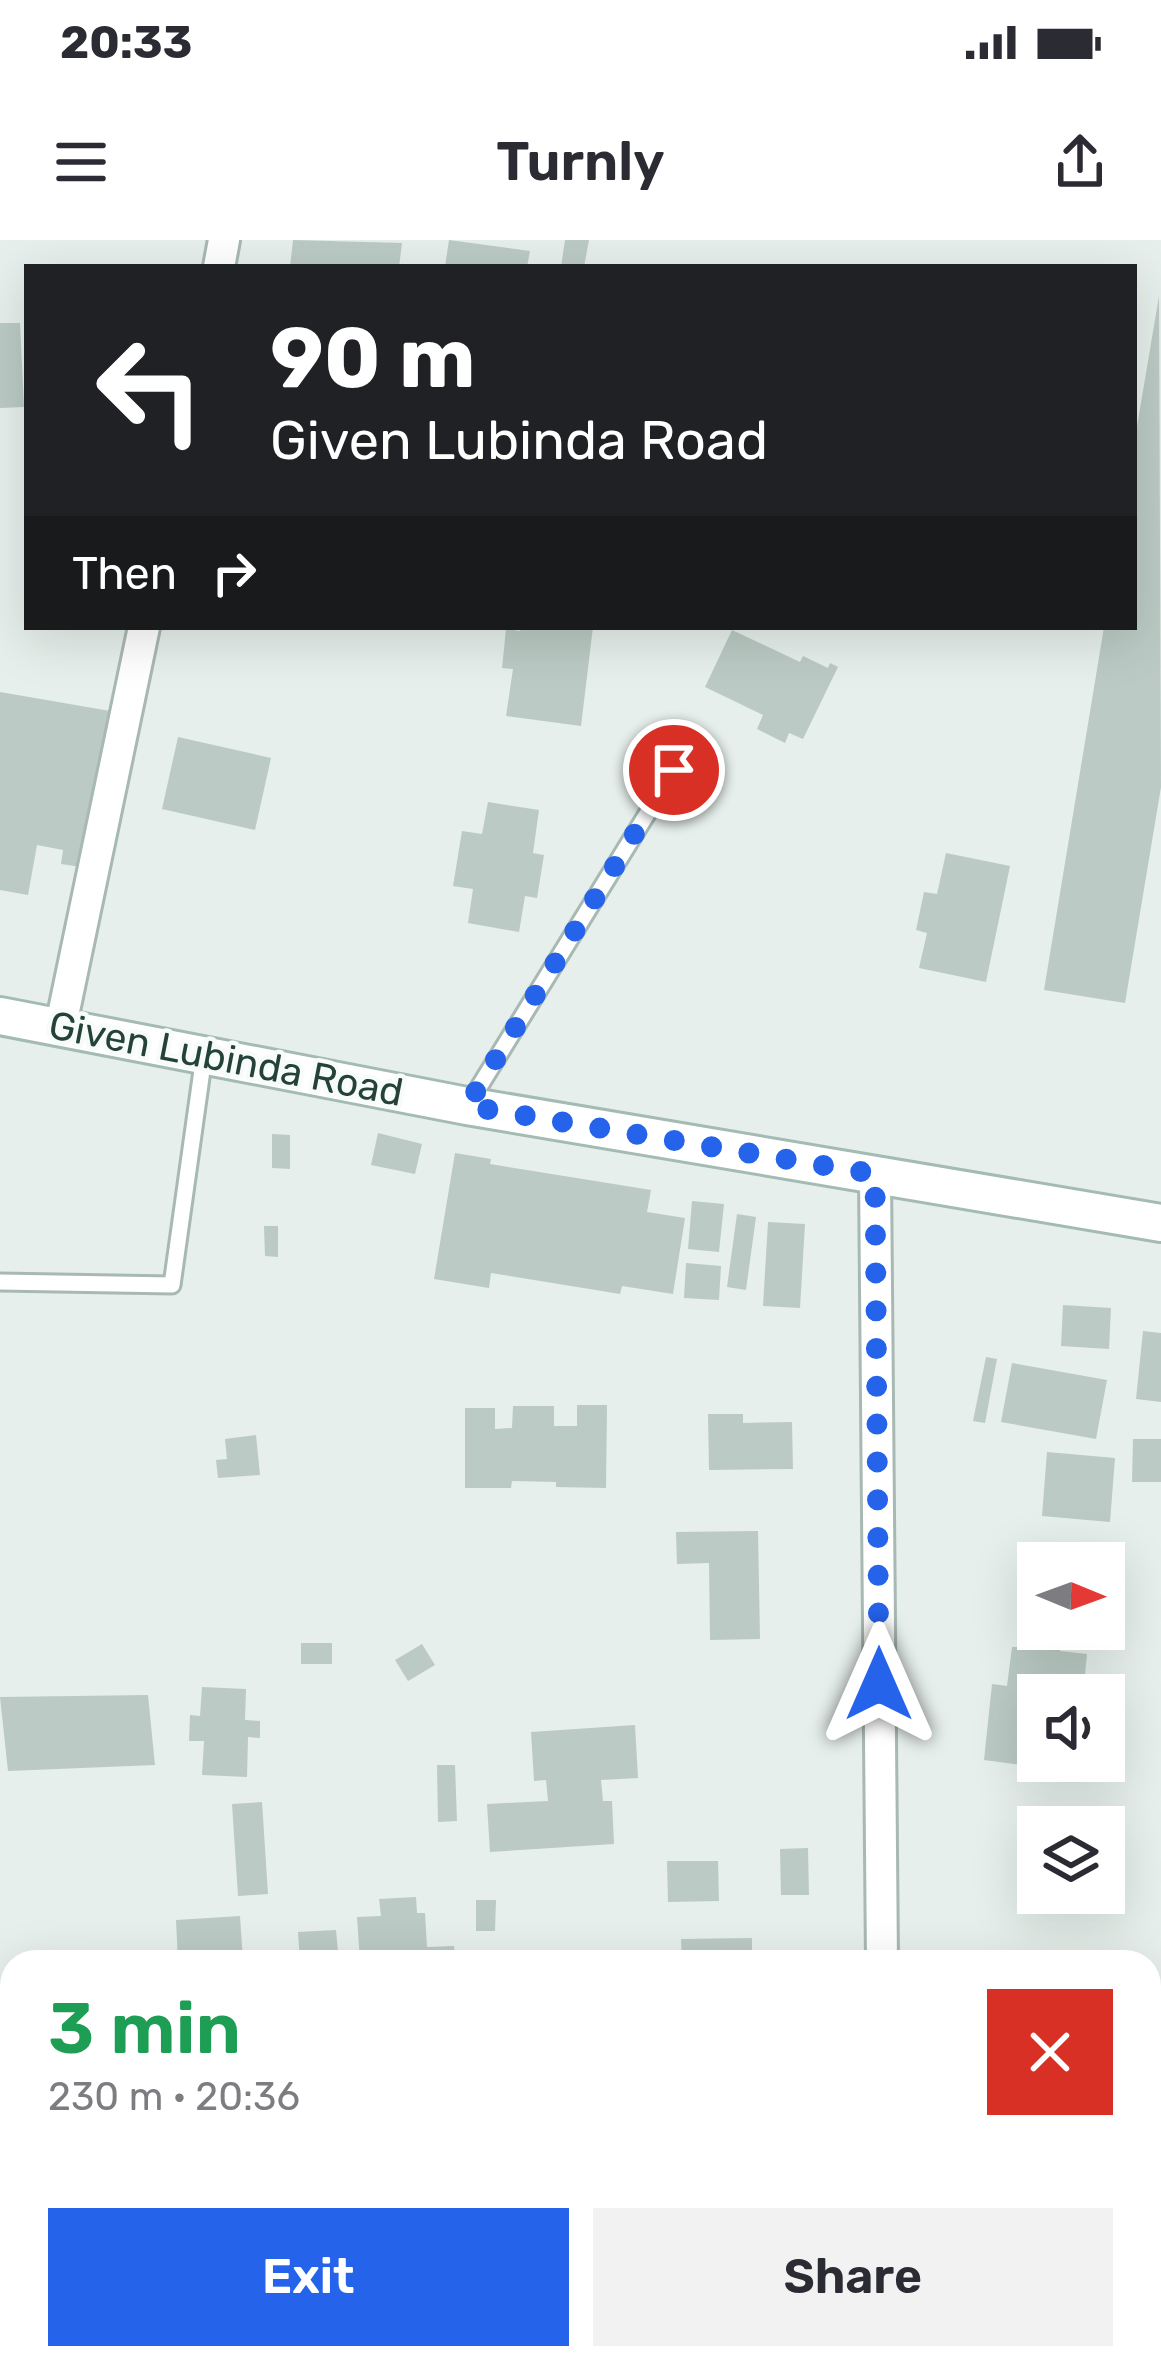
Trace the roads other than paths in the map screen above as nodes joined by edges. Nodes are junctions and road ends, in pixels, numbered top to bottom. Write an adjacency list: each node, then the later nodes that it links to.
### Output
1 (143, 630): 4 (street)
2 (674, 770): 6 (lane)
3 (0, 1016): 4 (street, Given Lubinda Road)
4 (62, 1025): 5 (street, Given Lubinda Road)
5 (205, 1053): 6 (street, Given Lubinda Road); 9 (lane)
6 (467, 1106): 7 (street, Given Lubinda Road)
7 (875, 1174): 8 (street, Given Lubinda Road); 10 (street)
8 (1161, 1223)
9 (0, 1282)
10 (882, 1950)

